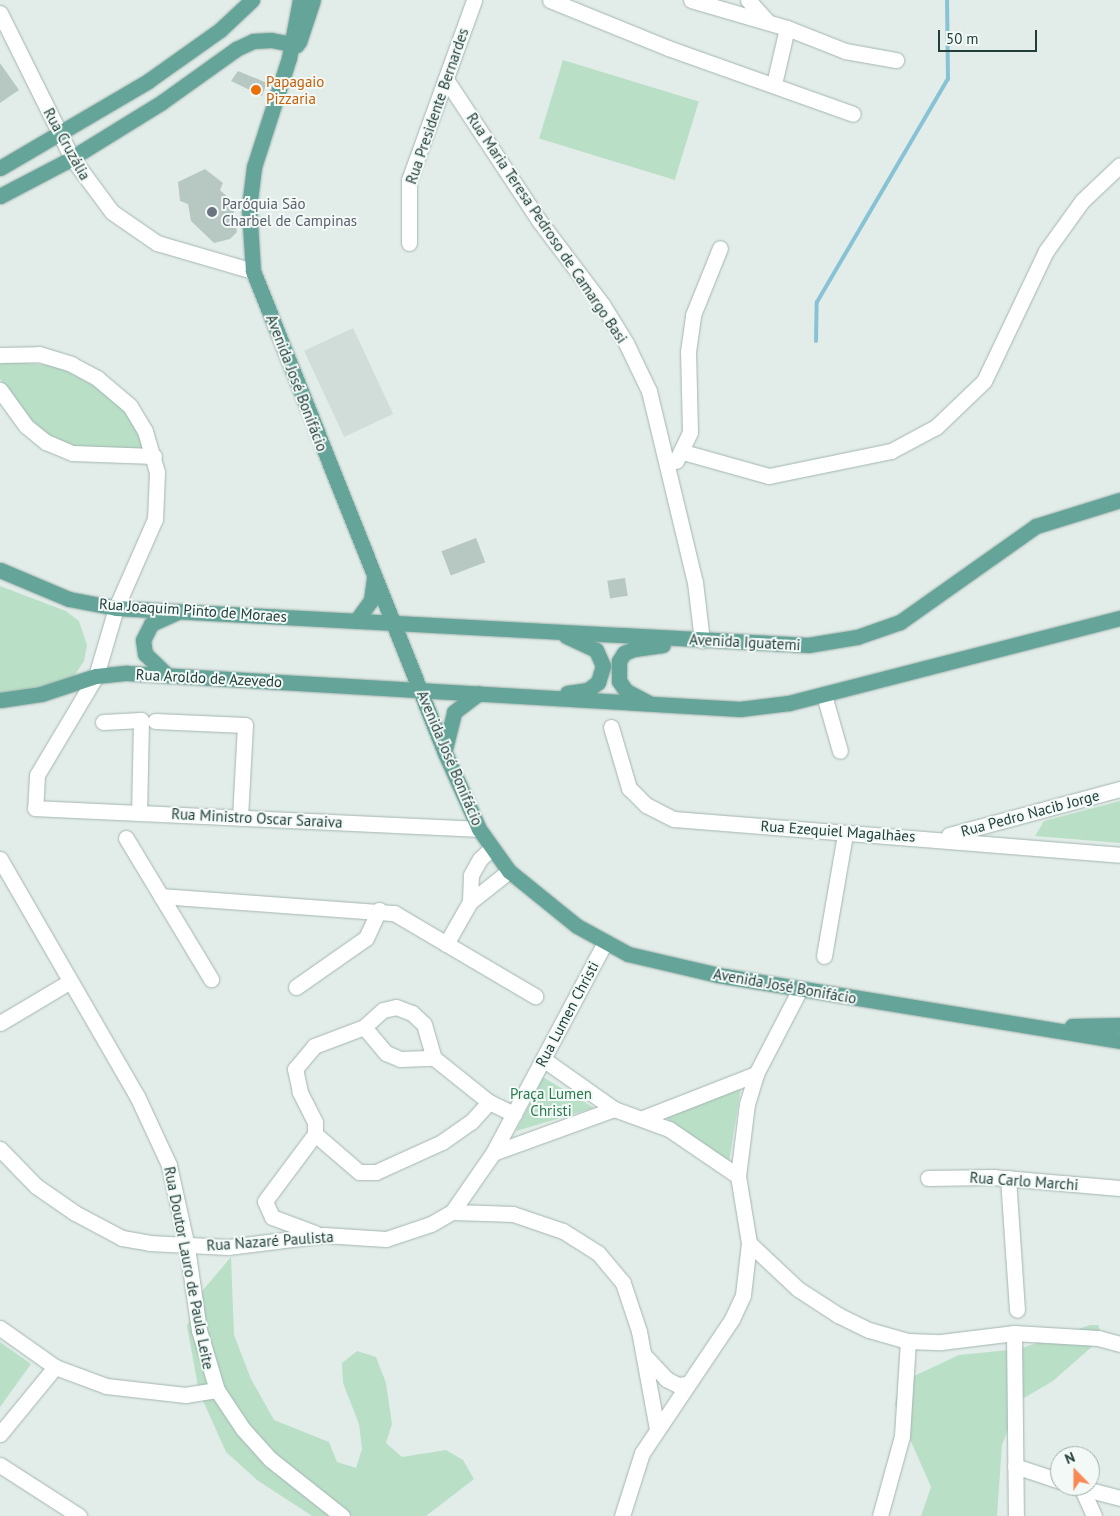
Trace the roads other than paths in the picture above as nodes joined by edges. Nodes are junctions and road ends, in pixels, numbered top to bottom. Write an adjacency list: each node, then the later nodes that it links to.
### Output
1 (252, 0): 16 (main road)
2 (300, 0): 11 (main road, Avenida José Bonifácio)
3 (313, 0): 11 (main road, Avenida José Bonifácio)
4 (474, 0): 13 (street, Rua Presidente Bernardes)
5 (550, 0): 14 (street)
6 (691, 0): 9 (street)
7 (748, 0): 9 (street)
8 (0, 13): 16 (street, Rua Cruzália)
9 (768, 22): 10 (street)
10 (787, 28): 12 (street); 14 (street)
11 (292, 49): 17 (main road); 23 (main road, Avenida José Bonifácio)
12 (896, 60)
13 (446, 81): 21 (street, Rua Presidente Bernardes); 28 (street, Rua Maria Teresa Pedroso de Camargo Basi)
14 (774, 84): 15 (street)
15 (853, 114)
16 (61, 134): 17 (street, Rua Cruzália); 19 (main road)
17 (72, 158): 20 (main road); 23 (street, Rua Cruzália)
18 (1120, 165): 26 (street)
19 (0, 168)
20 (0, 196)
21 (409, 243)
22 (720, 248): 26 (street)
23 (253, 271): 31 (main road, Avenida José Bonifácio)
24 (0, 355): 27 (street)
25 (0, 390): 27 (street)
26 (683, 452): 28 (street)
27 (154, 456): 32 (street)
28 (670, 470): 38 (street, Rua Maria Teresa Pedroso de Camargo Basi)
29 (1120, 500): 38 (main road, Avenida Iguatemi)
30 (0, 570): 32 (main road, Rua Joaquim Pinto de Moraes)
31 (374, 576): 35 (main road); 36 (main road, Avenida José Bonifácio)
32 (116, 608): 33 (main road, Rua Joaquim Pinto de Moraes); 40 (street)
33 (188, 611): 35 (main road, Rua Joaquim Pinto de Moraes); 39 (main road)
34 (1120, 618): 44 (main road)
35 (356, 621): 36 (main road, Rua Joaquim Pinto de Moraes)
36 (393, 622): 37 (main road, Avenida Iguatemi); 41 (main road, Avenida José Bonifácio)
37 (554, 632): 38 (main road, Avenida Iguatemi); 43 (main road)
38 (699, 640): 46 (main road)
39 (167, 675): 40 (main road, Rua Aroldo de Azevedo); 41 (main road, Rua Aroldo de Azevedo)
40 (96, 676): 45 (main road, Rua Aroldo de Azevedo); 53 (street, Rua Ministro Oscar Saraiva)
41 (421, 691): 42 (main road); 51 (main road, Avenida José Bonifácio)
42 (479, 693): 43 (main road); 51 (main road)
43 (533, 695): 46 (main road)
44 (824, 695): 46 (main road); 50 (street)
45 (0, 700)
46 (655, 706)
47 (155, 721): 54 (street)
48 (103, 722): 53 (street)
49 (611, 727): 56 (street, Rua Ezequiel Magalhães)
50 (840, 751)
51 (444, 753): 55 (main road, Avenida José Bonifácio)
52 (1120, 789): 58 (street, Rua Pedro Nacib Jorge)
53 (139, 813): 54 (street, Rua Ministro Oscar Saraiva)
54 (240, 818): 55 (street, Rua Ministro Oscar Saraiva)
55 (479, 829): 59 (main road, Avenida José Bonifácio)
56 (845, 834): 58 (street, Rua Ezequiel Magalhães); 68 (street)
57 (126, 838): 63 (street)
58 (940, 838): 60 (street, Rua Ezequiel Magalhães)
59 (492, 848): 62 (main road, Avenida José Bonifácio); 64 (street)
60 (1120, 855)
61 (0, 859): 70 (street, Rua Doutor Lauro de Paula Leite)
62 (509, 871): 64 (street); 67 (main road, Avenida José Bonifácio)
63 (161, 896): 65 (street); 69 (street)
64 (470, 902): 66 (street)
65 (379, 910): 66 (street); 71 (street)
66 (446, 944): 73 (street)
67 (604, 944): 72 (main road, Avenida José Bonifácio); 80 (street, Rua Lumen Christi)
68 (824, 956)
69 (211, 979)
70 (69, 982): 74 (street); 98 (street, Rua Doutor Lauro de Paula Leite)
71 (296, 987)
72 (800, 989): 77 (main road, Avenida José Bonifácio); 81 (street)
73 (535, 996)
74 (0, 1023)
75 (1120, 1025): 77 (main road)
76 (364, 1027): 79 (street); 79 (street); 86 (street)
77 (1032, 1028): 78 (main road, Avenida José Bonifácio)
78 (1120, 1041)
79 (434, 1058): 82 (street)
80 (543, 1060): 83 (street); 84 (street, Rua Lumen Christi)
81 (756, 1074): 85 (street); 89 (street)
82 (489, 1102): 84 (street); 86 (street)
83 (614, 1110): 85 (street); 88 (street)
84 (514, 1114): 88 (street, Rua Lumen Christi)
85 (642, 1118): 89 (street)
86 (315, 1134): 96 (street)
87 (0, 1149): 98 (street, Rua Nazaré Paulista)
88 (494, 1153): 93 (street, Rua Lumen Christi)
89 (738, 1176): 97 (street)
90 (928, 1178): 91 (street, Rua Carlo Marchi)
91 (1008, 1178): 92 (street, Rua Carlo Marchi); 99 (street)
92 (1120, 1188)
93 (468, 1189): 94 (street, Rua Lumen Christi); 95 (street)
94 (452, 1212): 95 (street); 96 (street, Rua Nazaré Paulista)
95 (476, 1213): 104 (street)
96 (324, 1235): 98 (street, Rua Nazaré Paulista)
97 (749, 1242): 102 (street); 106 (street)
98 (187, 1247): 107 (street, Rua Doutor Lauro de Paula Leite)
99 (1017, 1310)
100 (0, 1328): 105 (street)
101 (1014, 1333): 102 (street); 103 (street); 111 (street)
102 (908, 1341): 119 (street)
103 (1120, 1344)
104 (643, 1354): 106 (street); 108 (street)
105 (56, 1367): 107 (street); 109 (street)
106 (687, 1384): 108 (street)
107 (217, 1390): 117 (street, Rua Doutor Lauro de Paula Leite)
108 (657, 1429): 118 (street)
109 (0, 1434)
110 (0, 1465): 116 (street)
111 (1015, 1466): 112 (street); 120 (street)
112 (1050, 1478)
113 (1100, 1493): 115 (street)
114 (1083, 1496): 121 (street)
115 (1120, 1498)
116 (79, 1516)
117 (342, 1516)
118 (622, 1516)
119 (880, 1516)
120 (1016, 1516)
121 (1094, 1516)

